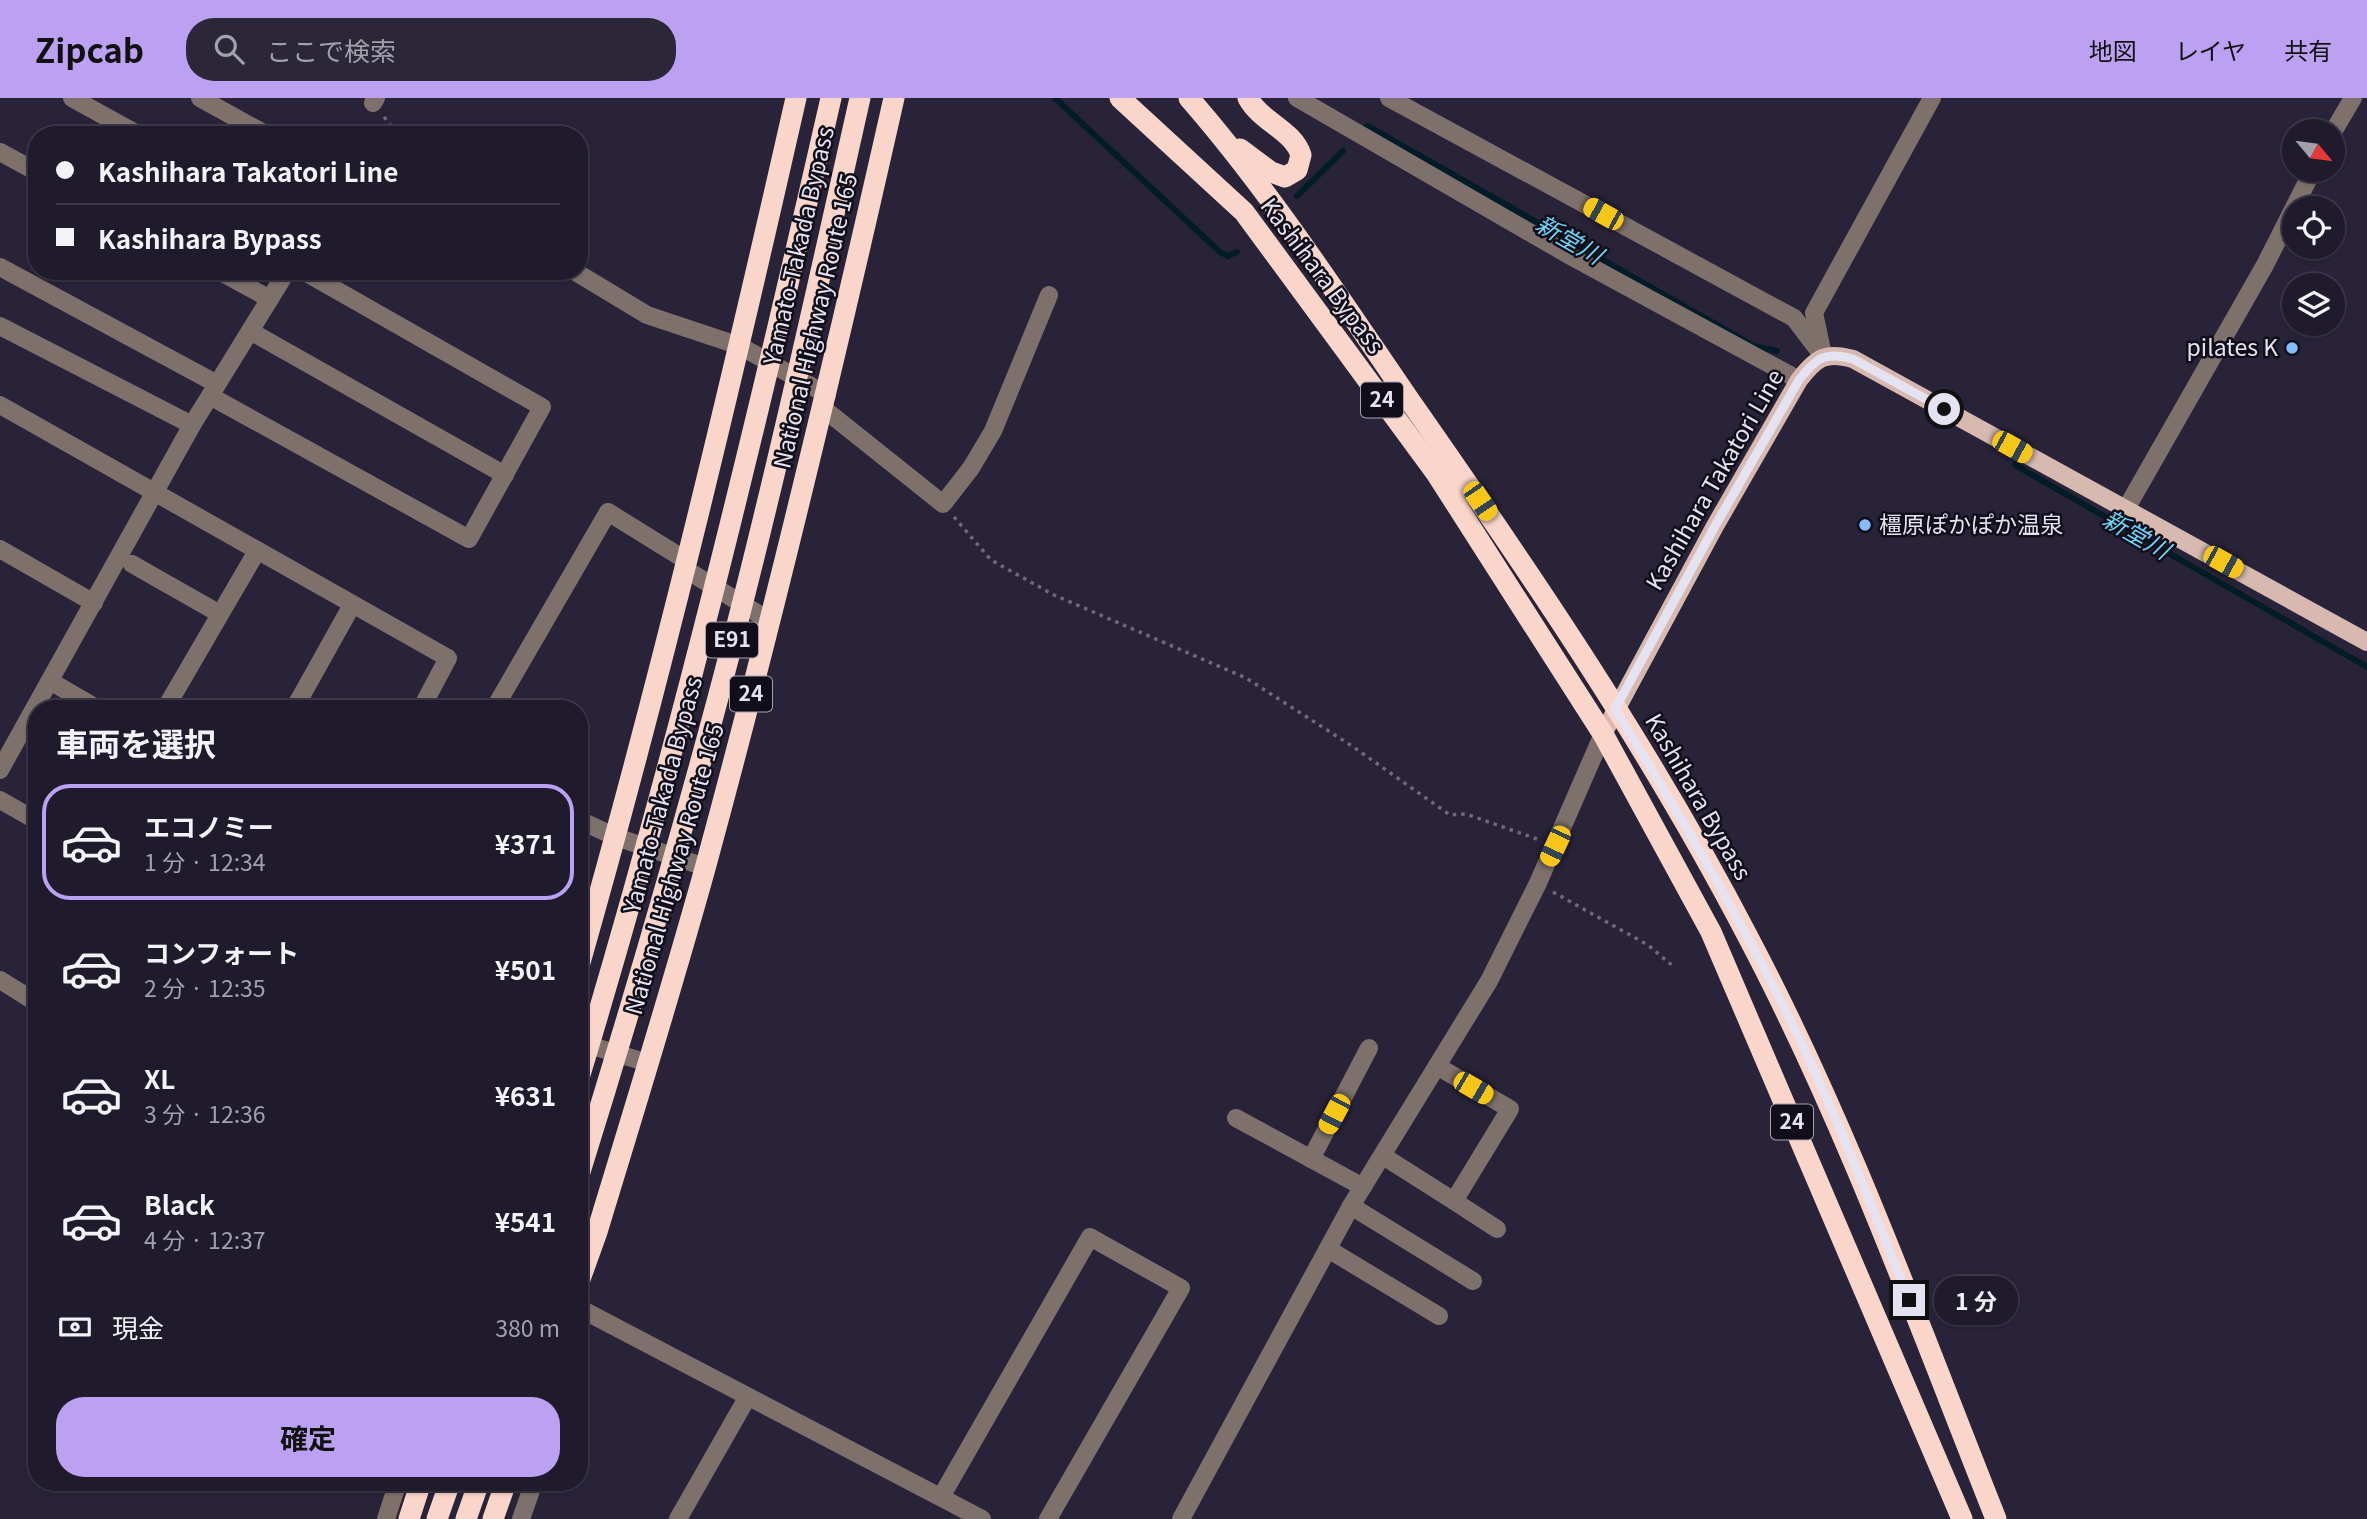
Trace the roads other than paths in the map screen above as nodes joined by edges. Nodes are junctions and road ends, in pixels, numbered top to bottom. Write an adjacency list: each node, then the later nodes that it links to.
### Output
1 (72, 98): 15 (street)
2 (200, 98): 16 (street)
3 (796, 98): 30 (highway)
4 (831, 98): 69 (highway, Yamato-Takada Bypass / E91, bridge)
5 (860, 98): 74 (highway, Yamato-Takada Bypass / E91, bridge)
6 (894, 98): 34 (highway, National Highway Route 165 / 24)
7 (1120, 98): 58 (highway, Kashihara Bypass / 24)
8 (1189, 98): 17 (highway, Kashihara Bypass / 24)
9 (1248, 98): 17 (highway)
10 (1297, 98): 32 (street)
11 (1389, 98): 31 (street)
12 (1933, 98): 31 (street)
13 (2353, 98): 14 (street)
14 (2341, 119)
15 (123, 126)
16 (251, 126)
17 (1221, 135): 56 (highway, Kashihara Bypass / 24)
18 (0, 152): 19 (street)
19 (28, 167)
20 (2307, 182): 39 (street)
21 (0, 267): 33 (street)
22 (588, 279): 30 (street)
23 (235, 280): 27 (street)
24 (282, 280): 27 (street)
25 (319, 280): 37 (street)
26 (1049, 295): 34 (street)
27 (270, 299): 29 (street)
28 (0, 326): 36 (street)
29 (250, 331): 33 (street); 37 (street)
30 (740, 346): 34 (street); 43 (highway)
31 (1823, 356): 32 (main road, Kashihara Takatori Line); 39 (main road)
32 (1799, 380): 56 (main road, Kashihara Takatori Line)
33 (213, 390): 36 (street); 37 (street)
34 (825, 402): 47 (highway, National Highway Route 165 / 24)
35 (0, 405): 38 (street)
36 (192, 425): 38 (street)
37 (505, 475)
38 (154, 491): 41 (street); 44 (street)
39 (2126, 509): 48 (main road)
40 (0, 549): 44 (street)
41 (257, 551): 45 (street); 46 (street)
42 (132, 564): 46 (street)
43 (686, 565): 47 (street); 55 (street); 63 (highway)
44 (94, 603): 49 (street)
45 (352, 605): 53 (street); 54 (street)
46 (220, 614): 52 (street)
47 (770, 621): 64 (highway, National Highway Route 165 / 24)
48 (2367, 642)
49 (50, 681): 50 (street); 51 (street)
50 (39, 700)
51 (83, 700)
52 (170, 700)
53 (299, 700)
54 (426, 700)
55 (499, 700)
56 (1615, 709): 58 (main road, Kashihara Takatori Line); 105 (highway, Kashihara Bypass / 24)
57 (28, 720): 59 (street)
58 (1603, 734): 72 (street); 104 (highway, Kashihara Bypass / 24)
59 (0, 770)
60 (0, 800): 61 (street)
61 (28, 816)
62 (588, 824): 63 (street)
63 (616, 837): 64 (street); 65 (highway)
64 (705, 867): 71 (highway, National Highway Route 165 / 24)
65 (588, 933)
66 (0, 980): 67 (street)
67 (28, 997)
68 (588, 1045): 71 (street)
69 (588, 1047)
70 (1369, 1048): 76 (street)
71 (648, 1063): 82 (highway, National Highway Route 165 / 24)
72 (1437, 1066): 75 (street); 78 (street)
73 (1236, 1118): 76 (street)
74 (588, 1146)
75 (1383, 1156): 77 (street); 78 (street)
76 (1311, 1159): 77 (street)
77 (1363, 1187): 79 (street)
78 (1454, 1201): 80 (street)
79 (1351, 1206): 81 (street); 83 (street)
80 (1497, 1229)
81 (1328, 1249): 85 (street); 103 (street)
82 (588, 1257)
83 (1473, 1281)
84 (588, 1313): 86 (street)
85 (1439, 1316)
86 (747, 1398): 93 (street); 100 (street)
87 (395, 1491): 94 (street)
88 (418, 1491): 95 (highway)
89 (447, 1491): 96 (highway)
90 (476, 1491): 97 (highway)
91 (503, 1491): 98 (highway)
92 (531, 1491): 99 (street)
93 (942, 1497): 101 (street); 102 (street)
94 (386, 1519)
95 (409, 1519)
96 (438, 1519)
97 (466, 1519)
98 (493, 1519)
99 (521, 1519)
100 (678, 1519)
101 (982, 1519)
102 (1048, 1519)
103 (1181, 1519)
104 (1962, 1519)
105 (1996, 1519)

